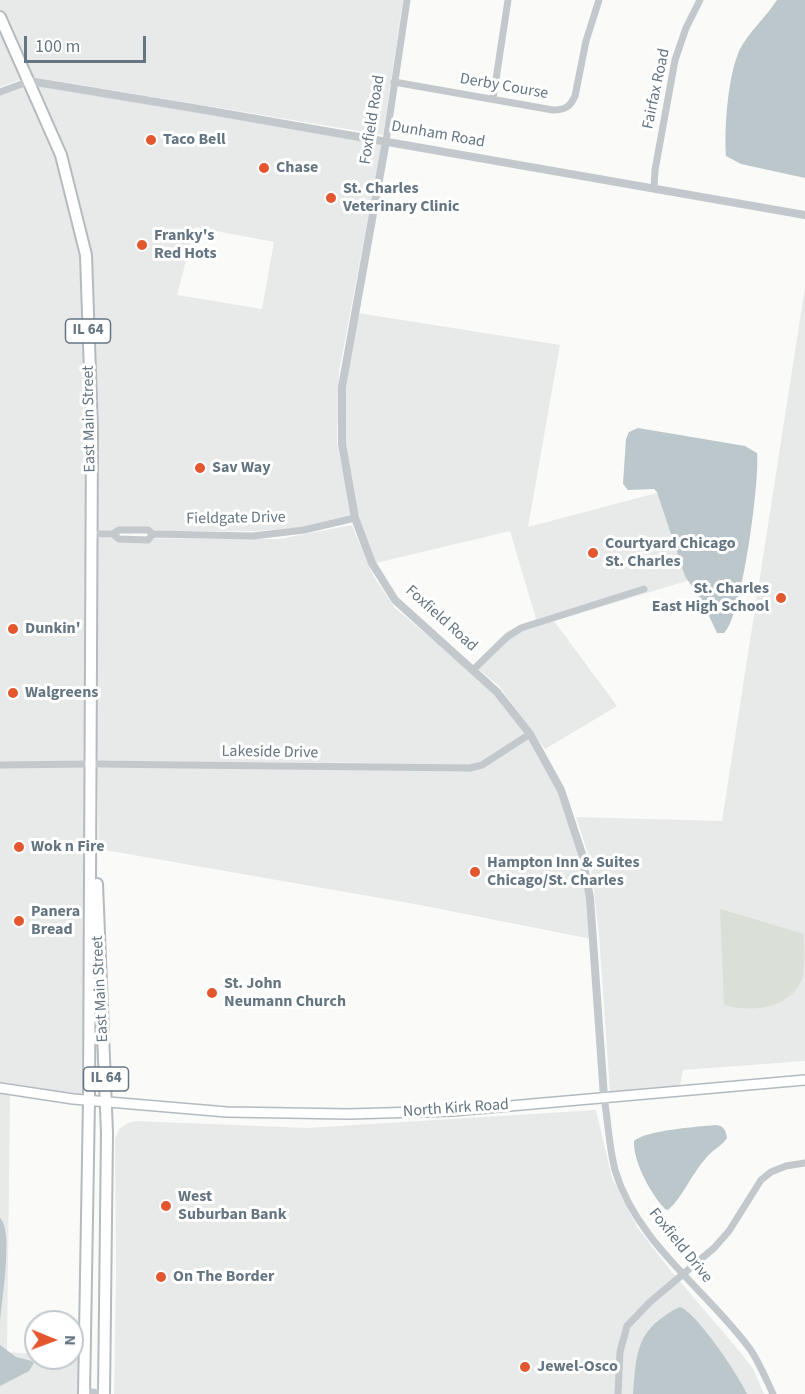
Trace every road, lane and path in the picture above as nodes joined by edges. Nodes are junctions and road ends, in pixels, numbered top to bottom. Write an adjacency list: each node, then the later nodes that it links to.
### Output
1 (407, 0): 7 (street, Foxfield Road)
2 (508, 0): 9 (street)
3 (599, 0): 9 (street, Derby Course)
4 (700, 0): 11 (street, Fairfax Road)
5 (0, 17): 6 (main road, East Main Street / IL 64)
6 (30, 81): 8 (street); 10 (street, Dunham Road); 14 (main road, East Main Street / IL 64)
7 (394, 82): 9 (street, Derby Course); 10 (street, Foxfield Road)
8 (0, 92)
9 (493, 99)
10 (386, 141): 11 (street, Dunham Road); 13 (street, Foxfield Road)
11 (654, 188): 12 (street, Dunham Road)
12 (805, 214)
13 (355, 518): 14 (street, Fieldgate Drive); 16 (street, Foxfield Road)
14 (91, 534): 18 (main road, East Main Street / IL 64)
15 (644, 589): 16 (street)
16 (474, 669): 17 (street, Foxfield Road)
17 (530, 734): 18 (street, Lakeside Drive); 22 (street, Foxfield Road)
18 (91, 764): 19 (street, Lakeside Drive); 23 (main road, East Main Street / IL 64); 24 (main road, East Main Street / IL 64)
19 (0, 765)
20 (805, 1080): 22 (main road, North Kirk Road)
21 (0, 1088): 23 (main road, North Kirk Road)
22 (604, 1097): 24 (main road, North Kirk Road); 26 (street, Foxfield Drive)
23 (89, 1100): 24 (main road, North Kirk Road); 27 (main road, East Main Street / IL 64)
24 (107, 1102): 28 (main road, East Main Street / IL 64)
25 (805, 1163): 26 (street)
26 (683, 1275): 29 (street); 30 (street, Foxfield Drive)
27 (84, 1392): 28 (street)
28 (105, 1394)
29 (618, 1394)
30 (773, 1394)

